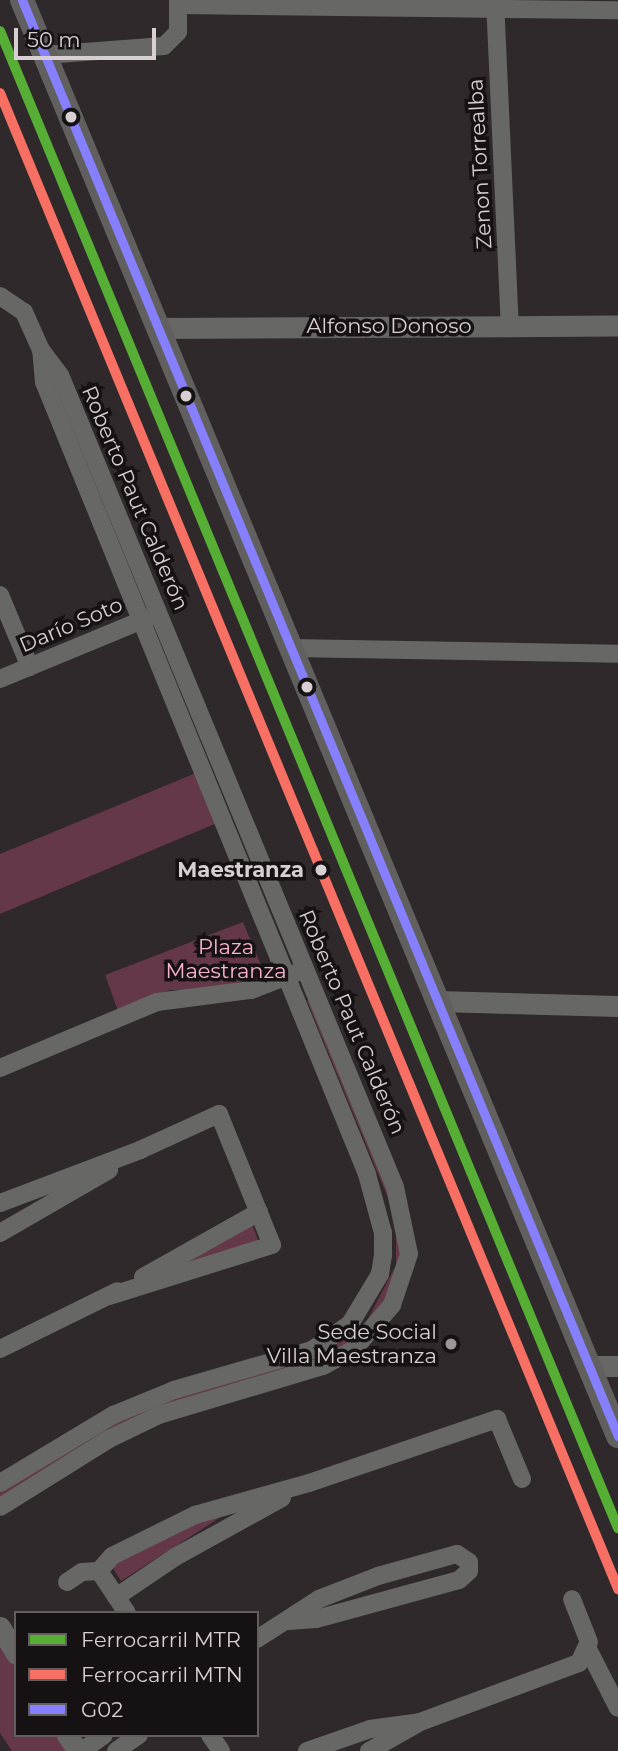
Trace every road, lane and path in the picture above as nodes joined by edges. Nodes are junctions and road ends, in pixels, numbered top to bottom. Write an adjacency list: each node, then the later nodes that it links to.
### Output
1 (22, 0): 5 (main road)
2 (178, 2): 3 (street); 5 (street)
3 (495, 3): 4 (street); 7 (street, Zenon Torrealba)
4 (618, 10)
5 (45, 55): 9 (main road)
6 (0, 296): 11 (street, Roberto Paut Calderón)
7 (510, 325): 8 (street, Alfonso Donoso); 9 (street, Alfonso Donoso)
8 (618, 326)
9 (160, 328): 12 (main road)
10 (0, 595): 14 (street)
11 (151, 617): 14 (street, Darío Soto); 16 (street, Roberto Paut Calderón)
12 (290, 648): 13 (street); 17 (main road)
13 (618, 654)
14 (30, 667): 15 (street, Darío Soto)
15 (0, 679)
16 (297, 972): 19 (street); 30 (street, Roberto Paut Calderón); 32 (street, Roberto Paut Calderón)
17 (437, 1001): 18 (street); 26 (main road)
18 (618, 1006)
19 (0, 1068)
20 (140, 1150): 21 (street); 22 (street); 23 (street)
21 (0, 1203)
22 (259, 1212): 24 (street); 24 (street)
23 (0, 1233)
24 (109, 1296): 25 (street)
25 (1, 1349)
26 (588, 1366): 27 (street); 28 (main road)
27 (618, 1366)
28 (618, 1436)
29 (522, 1479): 31 (street)
30 (0, 1483)
31 (309, 1483): 33 (street); 35 (street)
32 (0, 1507)
33 (99, 1571): 34 (street); 35 (street)
34 (66, 1581)
35 (116, 1597): 37 (street)
36 (572, 1599): 41 (street)
37 (126, 1611)
38 (288, 1621): 38 (street); 40 (street)
39 (0, 1627): 42 (street)
40 (259, 1638)
41 (588, 1650): 43 (street); 44 (street)
42 (14, 1651)
43 (618, 1708)
44 (420, 1722): 50 (street); 51 (street)
45 (69, 1737): 48 (street)
46 (101, 1737): 48 (street)
47 (136, 1737): 49 (street)
48 (80, 1751)
49 (116, 1751)
50 (307, 1751)
51 (369, 1751)

